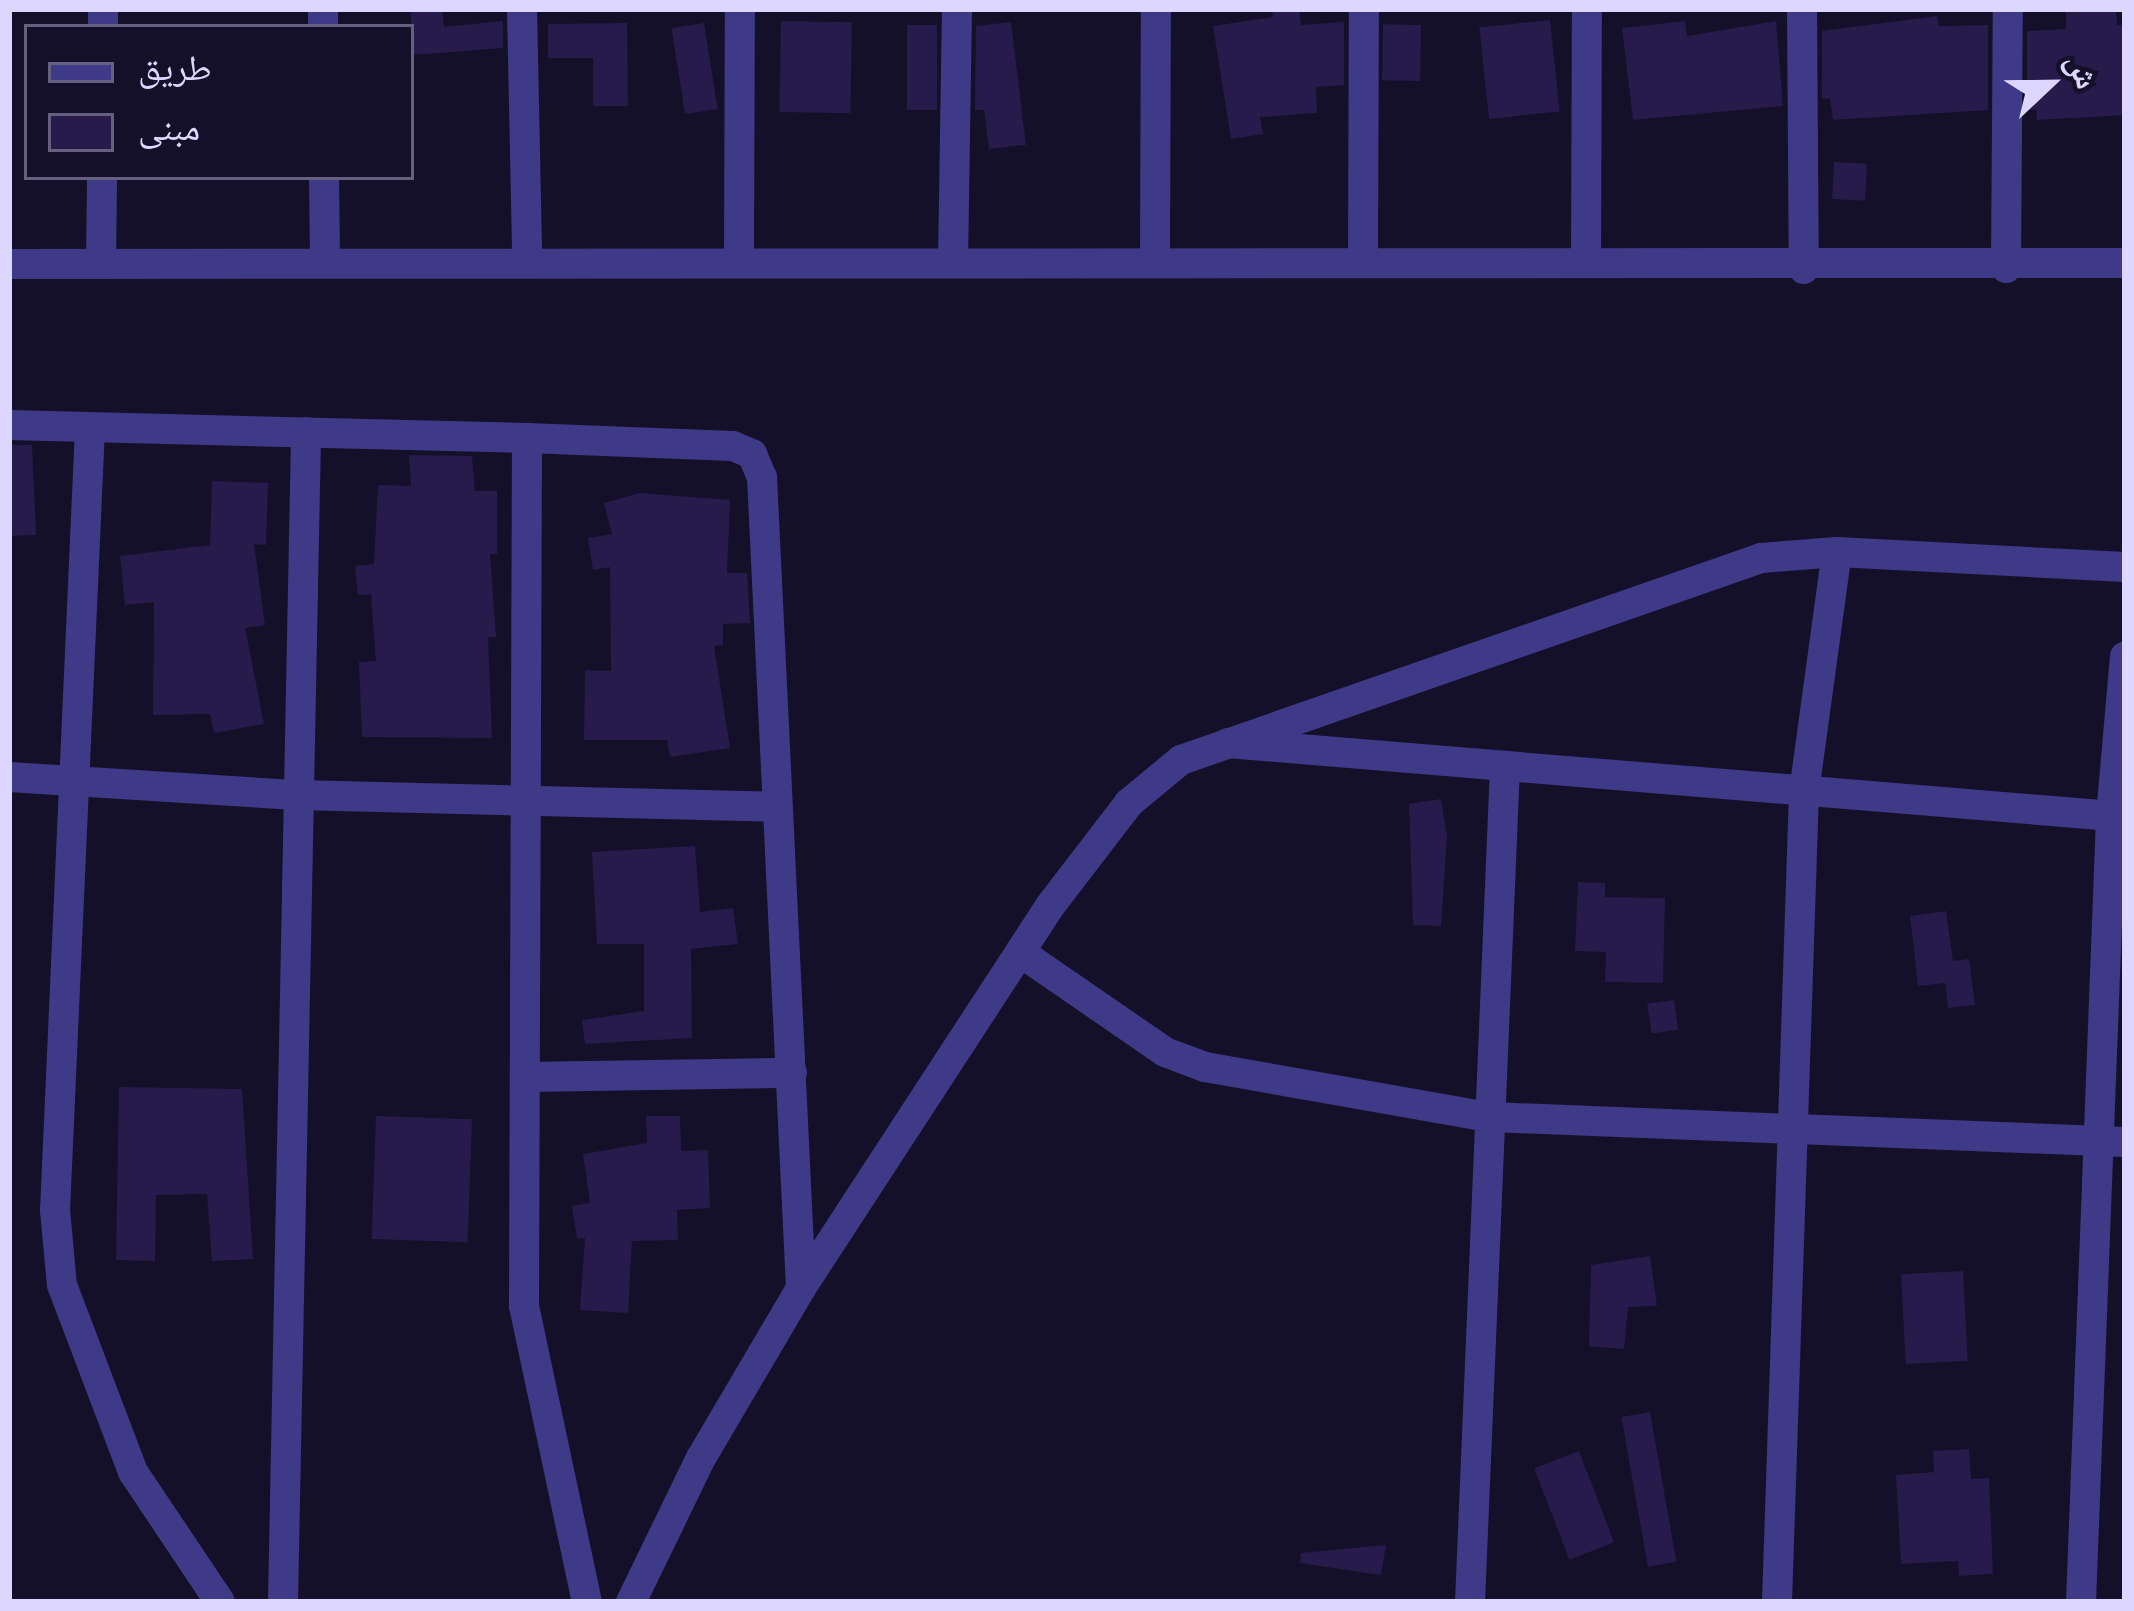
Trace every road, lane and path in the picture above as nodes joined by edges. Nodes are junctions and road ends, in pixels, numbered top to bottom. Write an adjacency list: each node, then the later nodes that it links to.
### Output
1 (521, 9): 11 (street)
2 (740, 9): 12 (street)
3 (957, 9): 17 (street)
4 (1156, 9): 14 (street)
5 (1364, 9): 15 (street)
6 (1587, 9): 16 (street)
7 (1802, 9): 22 (street)
8 (2008, 9): 21 (street)
9 (102, 180): 20 (street)
10 (324, 180): 13 (street)
11 (527, 258): 12 (street); 13 (street)
12 (739, 260): 17 (street)
13 (325, 262): 20 (street)
14 (1155, 262): 15 (street); 17 (street)
15 (1363, 262): 16 (street)
16 (1586, 262): 22 (street)
17 (952, 263)
18 (2125, 263): 21 (street)
19 (9, 264): 20 (street)
20 (101, 264)
21 (2006, 268): 22 (street)
22 (1804, 269)
23 (9, 425): 24 (street)
24 (90, 428): 25 (street); 33 (street)
25 (306, 431): 26 (street); 35 (street)
26 (527, 438): 36 (street); 37 (street)
27 (1837, 552): 28 (street); 30 (street); 34 (street)
28 (2125, 567)
29 (2125, 657): 38 (street)
30 (1217, 742): 31 (street); 39 (street)
31 (1504, 766): 34 (street); 42 (street)
32 (9, 777): 33 (street)
33 (76, 780): 35 (street); 46 (street)
34 (1804, 792): 38 (street); 43 (street)
35 (298, 795): 36 (street); 47 (street)
36 (527, 799): 37 (street); 41 (street)
37 (772, 807): 40 (street)
38 (2118, 816): 44 (street)
39 (1020, 952): 42 (street); 45 (street)
40 (792, 1073): 41 (street); 45 (street)
41 (525, 1077): 48 (street)
42 (1490, 1117): 43 (street); 50 (street)
43 (1790, 1128): 44 (street); 51 (street)
44 (2111, 1141): 52 (street)
45 (801, 1288): 49 (street)
46 (220, 1602)
47 (283, 1602)
48 (586, 1602)
49 (631, 1602)
50 (1469, 1602)
51 (1778, 1602)
52 (2081, 1602)

